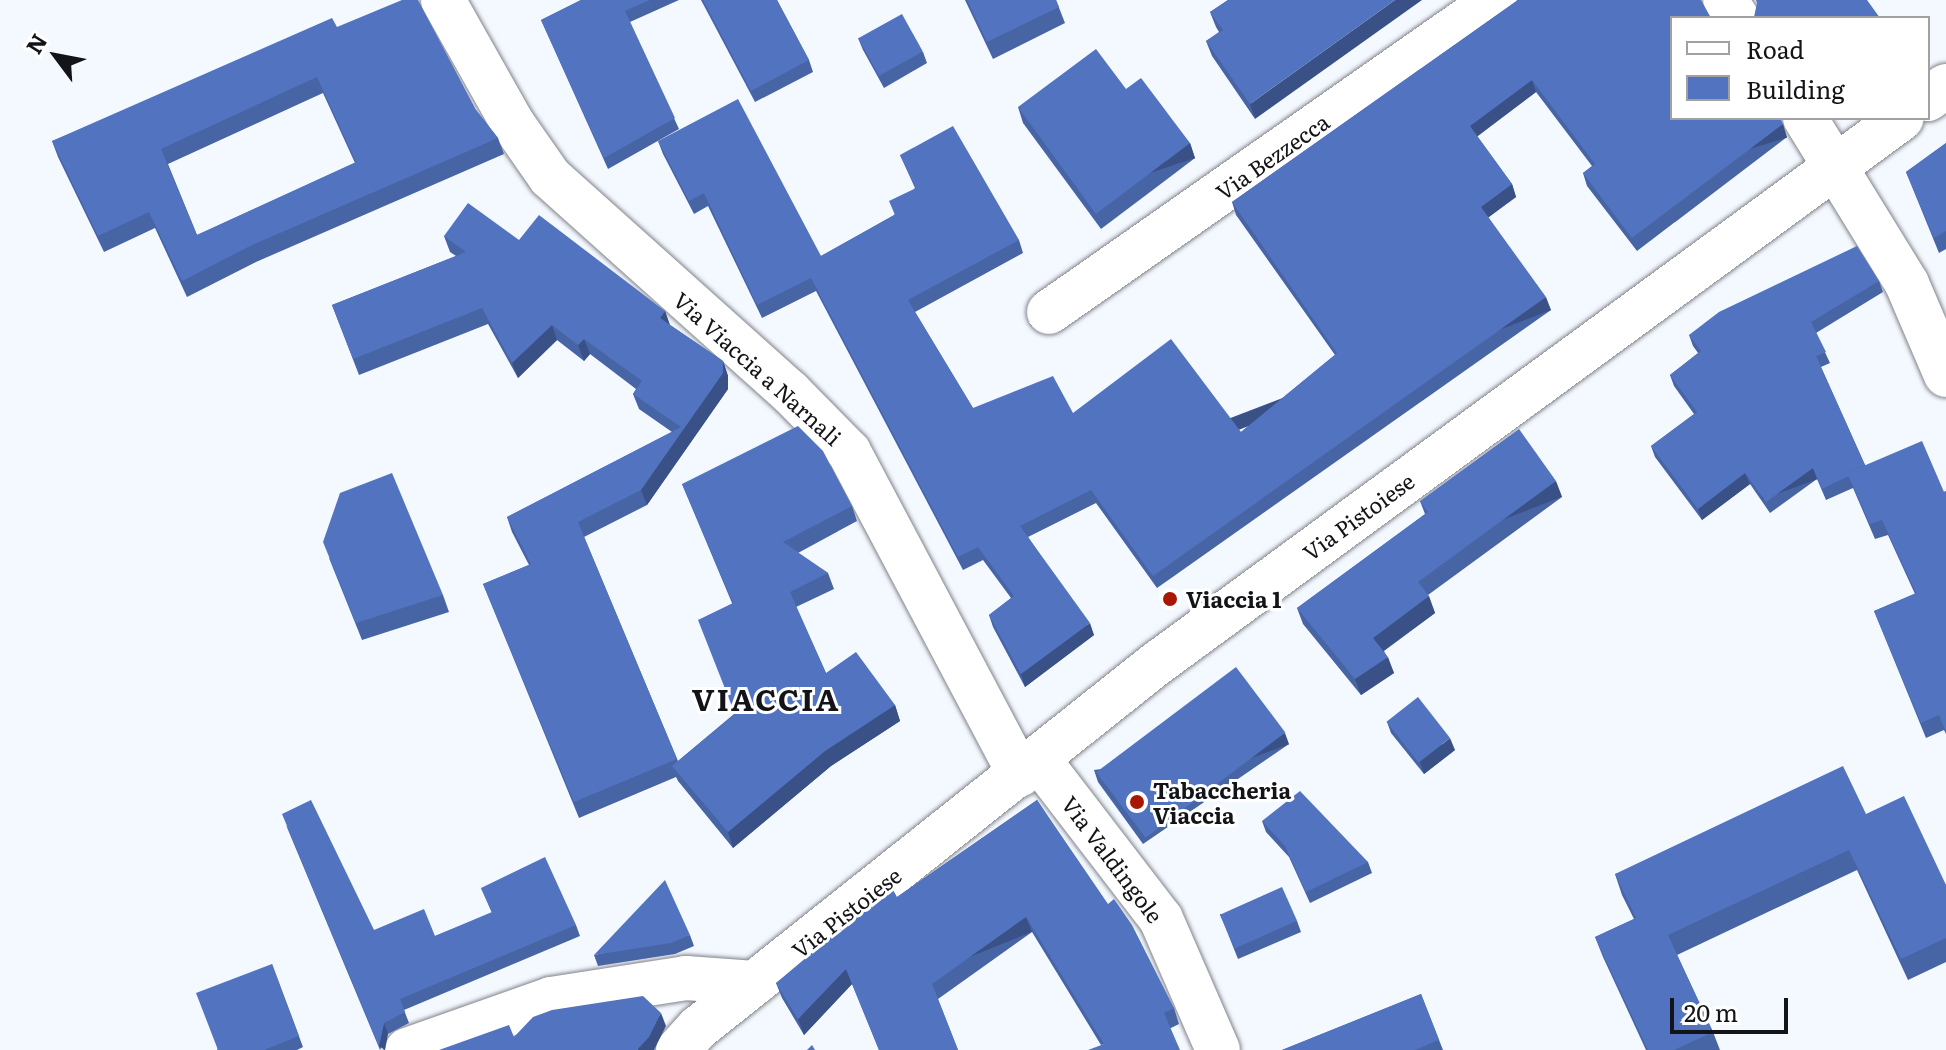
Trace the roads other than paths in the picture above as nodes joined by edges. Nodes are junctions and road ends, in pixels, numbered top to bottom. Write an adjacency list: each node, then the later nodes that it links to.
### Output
1 (443, 0): 8 (street, Via Viaccia a Narnali)
2 (1495, 0): 6 (street, Via Bezzecca)
3 (1806, 120): 5 (street)
4 (1899, 120): 5 (street, Via Pistoiese)
5 (1837, 166): 7 (street); 8 (street, Via Pistoiese)
6 (1049, 312)
7 (1946, 375)
8 (1029, 767): 9 (street, Via Pistoiese); 12 (street, Via Valdingole)
9 (755, 983): 10 (street); 11 (street, Via Pistoiese)
10 (407, 1050)
11 (678, 1050)
12 (1218, 1050)

